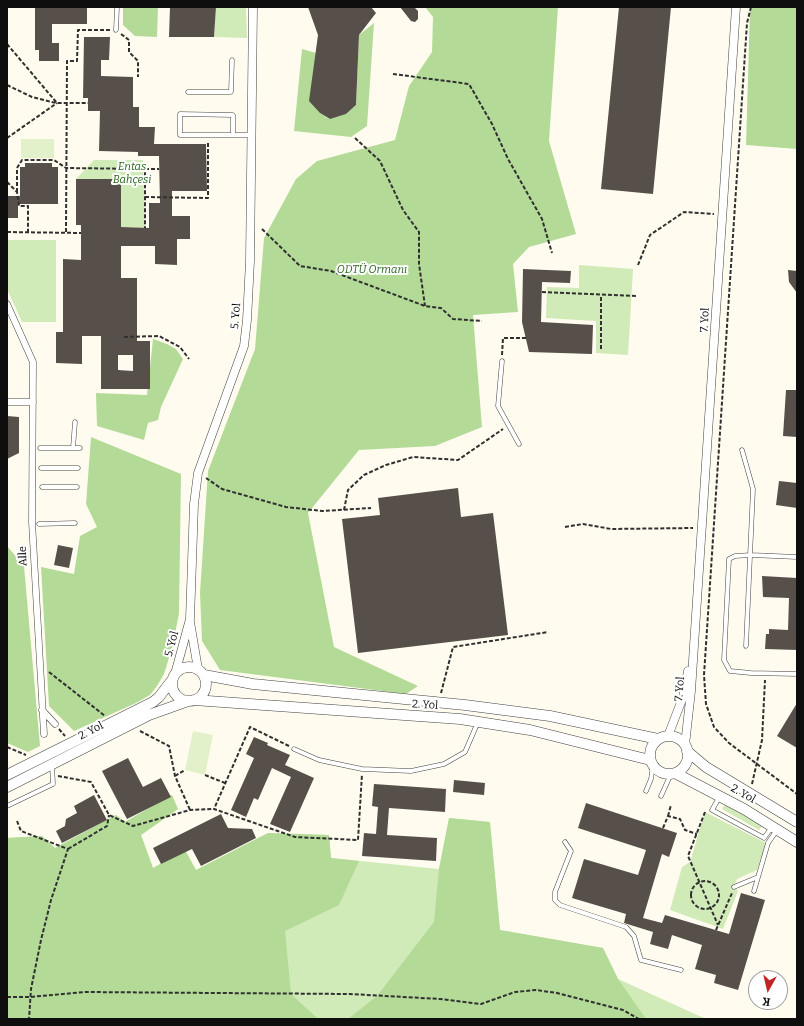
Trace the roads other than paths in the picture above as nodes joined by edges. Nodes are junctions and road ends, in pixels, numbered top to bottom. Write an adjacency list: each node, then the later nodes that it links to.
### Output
1 (117, 7): 4 (lane)
2 (253, 7): 8 (street, 5. Yol)
3 (736, 7): 28 (street, 7. Yol)
4 (116, 30)
5 (232, 60): 6 (lane)
6 (188, 92)
7 (233, 135): 7 (lane); 8 (lane)
8 (252, 135): 27 (street, 5. Yol)
9 (7, 304): 12 (street, Alle)
10 (502, 361): 14 (lane)
11 (7, 402): 12 (street)
12 (33, 402): 34 (street, Alle)
13 (75, 422): 16 (lane)
14 (519, 444)
15 (40, 448): 16 (lane)
16 (73, 448): 17 (lane)
17 (80, 448)
18 (742, 450): 25 (lane)
19 (41, 468): 20 (lane)
20 (78, 468)
21 (42, 487): 22 (lane)
22 (77, 487)
23 (75, 523): 24 (lane)
24 (39, 524)
25 (751, 555): 26 (lane); 29 (lane); 31 (lane)
26 (797, 556)
27 (190, 619): 30 (street, 5. Yol); 32 (street, 5. Yol)
28 (694, 635): 38 (street, 7. Yol); 39 (street, 7. Yol)
29 (746, 646)
30 (201, 672): 32 (street, 2. Yol); 33 (street); 38 (street, 2. Yol)
31 (797, 674)
32 (174, 677): 33 (street); 41 (street, 2. Yol)
33 (191, 701): 35 (street, 2. Yol); 41 (street, 2. Yol)
34 (42, 710): 36 (street); 37 (street, Alle)
35 (478, 722): 40 (lane); 42 (street, 2. Yol)
36 (55, 724)
37 (46, 733)
38 (663, 738): 39 (street, 2. Yol); 42 (street)
39 (686, 748): 43 (street); 50 (street, 2. Yol)
40 (294, 749)
41 (47, 763): 44 (street, 2. Yol); 45 (street, 2. Yol); 49 (lane)
42 (652, 763): 43 (street, 2. Yol); 46 (lane)
43 (673, 773): 47 (lane); 48 (street, 2. Yol)
44 (7, 775)
45 (7, 787)
46 (646, 791)
47 (661, 796)
48 (720, 796): 51 (street, 2. Yol); 51 (lane)
49 (7, 806)
50 (797, 822)
51 (775, 827): 53 (street, 2. Yol); 54 (lane)
52 (565, 842): 57 (lane)
53 (797, 842)
54 (758, 877): 55 (lane); 56 (lane)
55 (734, 887)
56 (754, 891)
57 (681, 970)

